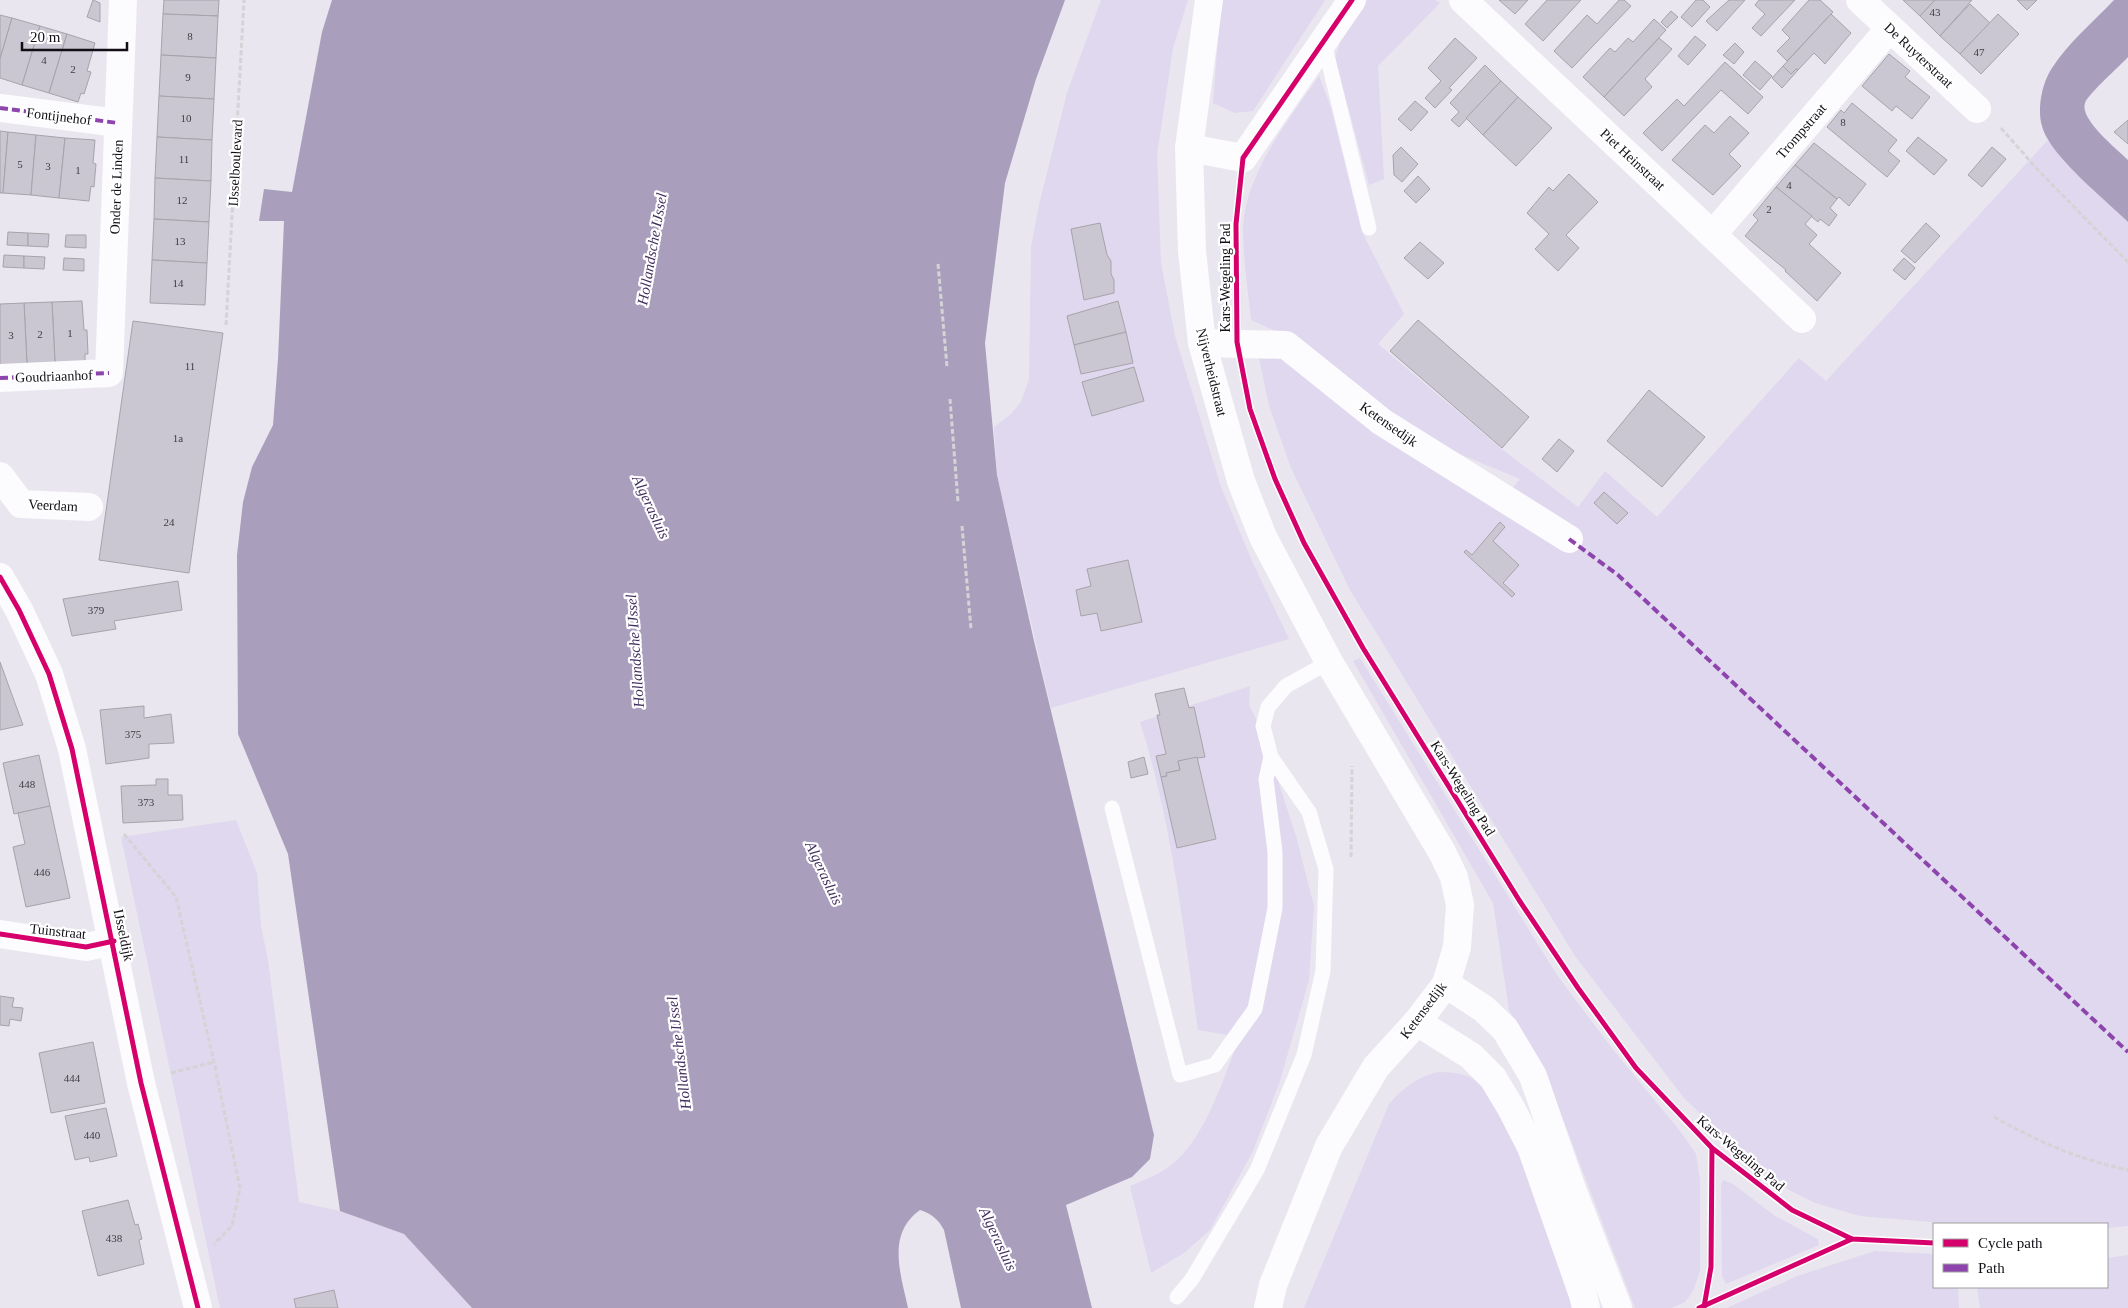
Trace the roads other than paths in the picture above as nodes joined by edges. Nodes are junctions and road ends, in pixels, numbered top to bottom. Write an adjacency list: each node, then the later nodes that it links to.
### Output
1 (123, 0): 10 (street, Onder de Linden)
2 (1209, 0): 11 (street, Nijverheidstraat)
3 (1352, 0): 7 (street)
4 (1463, 0): 13 (street, Piet Heinstraat)
5 (1860, 0): 6 (street, De Ruyterstraat)
6 (1890, 28): 9 (street, De Ruyterstraat); 13 (street, Trompstraat)
7 (1324, 43): 11 (street); 12 (lane)
8 (0, 108): 10 (street, Fontijnehof)
9 (1977, 109)
10 (118, 123): 16 (street, Onder de Linden)
11 (1189, 148): 15 (street, Nijverheidstraat)
12 (1369, 228)
13 (1713, 234): 14 (street, Piet Heinstraat)
14 (1802, 318)
15 (1202, 343): 20 (street, Ketensedijk); 22 (street, Nijverheidstraat)
16 (109, 373): 17 (street, Goudriaanhof)
17 (0, 378)
18 (0, 476): 19 (street, Veerdam)
19 (89, 507)
20 (1569, 539)
21 (0, 576): 26 (street, IJsseldijk)
22 (1329, 662): 23 (lane); 27 (street, Ketensedijk)
23 (1271, 757): 24 (lane); 29 (lane)
24 (1112, 808)
25 (0, 934): 26 (street, Tuinstraat)
26 (114, 941): 30 (street, IJsseldijk)
27 (1446, 984): 28 (street, Ketensedijk); 33 (street)
28 (1417, 1022): 31 (street, Ketensedijk); 32 (street)
29 (1177, 1297)
30 (198, 1308)
31 (1268, 1308)
32 (1586, 1308)
33 (1618, 1308)

